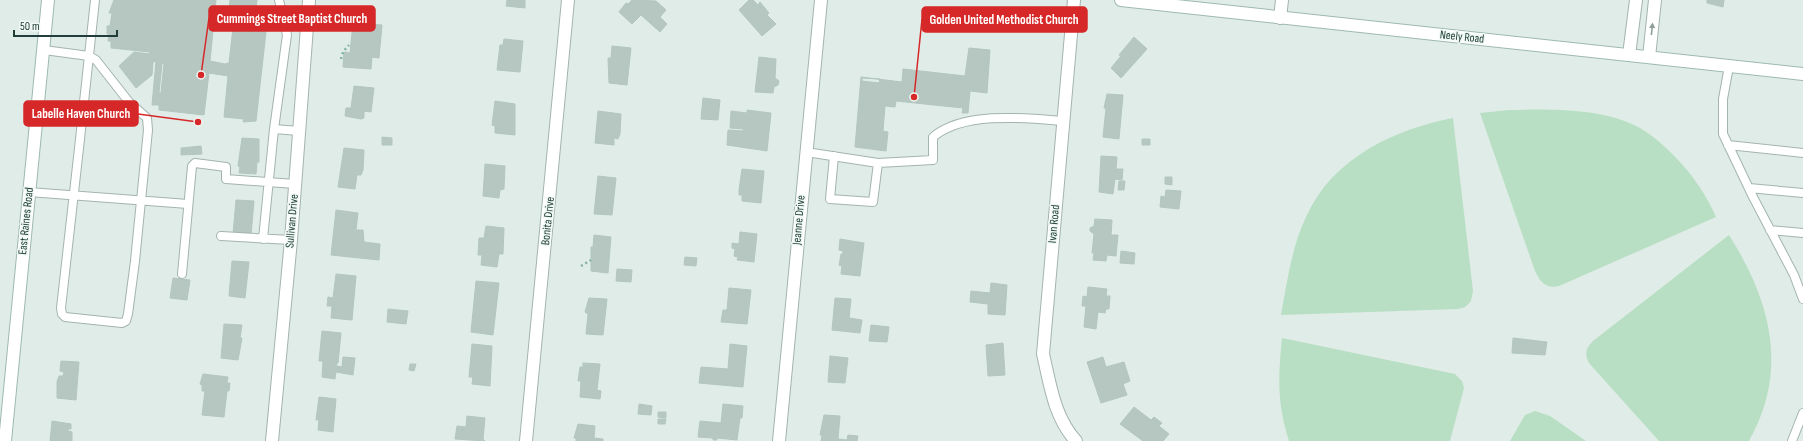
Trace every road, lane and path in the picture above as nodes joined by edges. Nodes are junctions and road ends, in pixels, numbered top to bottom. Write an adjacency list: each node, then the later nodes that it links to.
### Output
1 (48, 0): 14 (street, East Raines Road)
2 (95, 0): 16 (lane)
3 (279, 0): 22 (lane)
4 (310, 0): 23 (street, Sullivan Drive)
5 (568, 0): 49 (street, Bonita Drive)
6 (821, 0): 25 (street, Jeanne Drive)
7 (1074, 0): 21 (street, Ivan Road)
8 (1121, 0): 12 (street, Neely Road)
9 (1282, 0): 12 (street)
10 (1636, 0): 15 (street)
11 (1655, 0): 17 (street, one-way to 11)
12 (1280, 18): 15 (street, Neely Road)
13 (349, 45): 18 (path)
14 (44, 50): 16 (lane); 32 (street, East Raines Road)
15 (1629, 55): 17 (street, Neely Road)
16 (89, 56): 34 (lane); 35 (lane)
17 (1649, 57): 19 (street, Neely Road)
18 (341, 59)
19 (1729, 66): 20 (street, Neely Road); 24 (lane)
20 (1803, 74)
21 (1063, 120): 28 (lane); 51 (street, Ivan Road)
22 (274, 129): 23 (lane); 29 (lane)
23 (299, 131): 30 (street, Sullivan Drive)
24 (1728, 145): 26 (lane); 31 (lane)
25 (806, 152): 27 (lane); 50 (street, Jeanne Drive)
26 (1803, 153)
27 (834, 156): 28 (lane); 28 (lane)
28 (878, 163)
29 (270, 181): 30 (lane); 36 (lane); 40 (lane)
30 (295, 184): 41 (street, Sullivan Drive)
31 (1749, 188): 33 (lane); 37 (lane)
32 (29, 192): 34 (lane); 47 (street, East Raines Road)
33 (1803, 193)
34 (74, 196): 35 (lane); 35 (lane)
35 (141, 200): 36 (lane)
36 (188, 204): 44 (lane)
37 (1770, 230): 38 (lane); 45 (lane)
38 (1803, 233)
39 (221, 236): 40 (lane)
40 (263, 239): 41 (lane)
41 (291, 240): 48 (street, Sullivan Drive)
42 (591, 260): 43 (path)
43 (581, 266)
44 (182, 274)
45 (1803, 299)
46 (1803, 413): 52 (lane)
47 (5, 441)
48 (272, 441)
49 (526, 441)
50 (779, 441)
51 (1076, 441)
52 (1792, 441)

